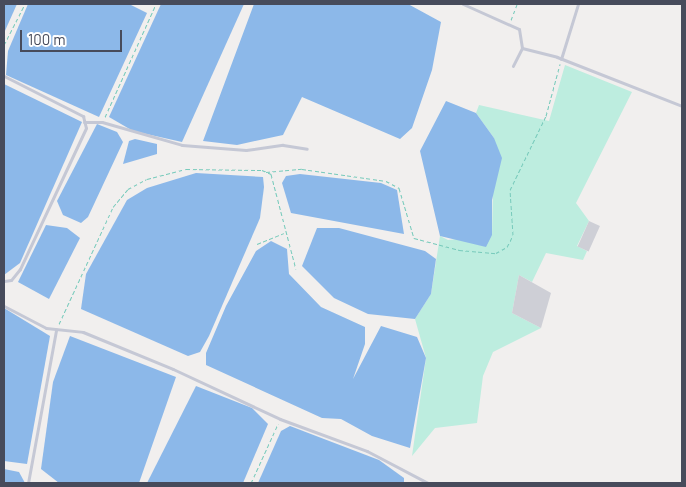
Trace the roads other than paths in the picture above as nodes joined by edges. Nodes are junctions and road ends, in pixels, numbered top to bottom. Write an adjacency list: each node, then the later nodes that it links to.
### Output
1 (463, 4): 3 (lane)
2 (578, 4): 4 (lane)
3 (522, 48): 4 (lane); 5 (lane)
4 (561, 59): 7 (lane)
5 (513, 66)
6 (4, 76): 8 (lane)
7 (682, 106)
8 (84, 122): 9 (lane); 10 (lane)
9 (307, 150)
10 (4, 281)
11 (4, 306): 12 (lane)
12 (56, 330): 13 (lane); 14 (lane)
13 (28, 483)
14 (428, 483)

